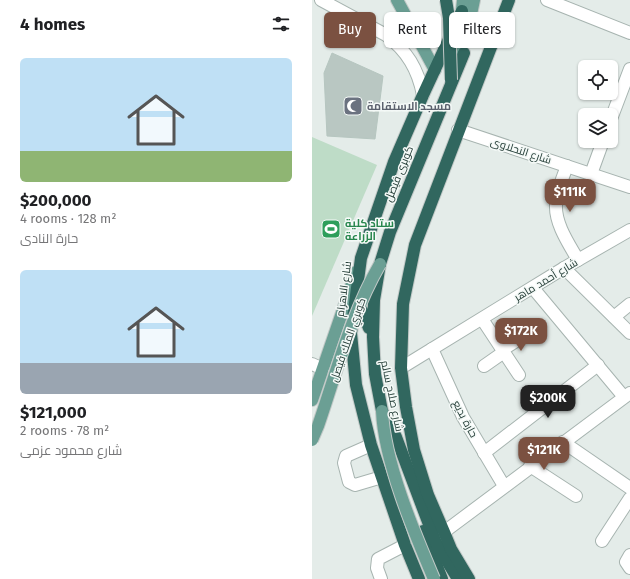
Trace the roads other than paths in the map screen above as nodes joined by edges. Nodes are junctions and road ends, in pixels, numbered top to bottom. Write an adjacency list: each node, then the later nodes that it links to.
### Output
1 (321, 0): 13 (street)
2 (397, 0): 11 (main road)
3 (446, 0): 12 (highway, bridge)
4 (474, 0): 9 (main road, كوبرى فيصل)
5 (508, 0): 15 (highway)
6 (548, 0): 8 (street)
7 (462, 6): 9 (main road); 11 (highway, شارع الاهرام)
8 (630, 33)
9 (460, 55): 12 (highway, كوبرى فيصل); 30 (highway, شارع صلاح سالم)
10 (630, 69): 14 (street)
11 (435, 70): 13 (highway, شارع الاهرام)
12 (452, 80): 23 (highway, كوبرى فيصل)
13 (423, 95): 21 (highway, شارع الاهرام)
14 (615, 108)
15 (458, 130): 17 (street, شارع النحلاوى); 38 (highway)
16 (600, 148): 18 (street)
17 (567, 166): 18 (street, شارع النحلاوى); 22 (street)
18 (591, 174): 19 (street, شارع النحلاوى)
19 (630, 187)
20 (630, 230): 22 (street, شارع أحمد ماهر)
21 (361, 258): 26 (highway, شارع الاهرام); 37 (main road)
22 (578, 260): 24 (street, شارع أحمد ماهر)
23 (380, 264): 42 (highway, كوبرى فيصل, bridge); 43 (main road, كوبري الملك فيصل, bridge)
24 (564, 268): 25 (street, شارع أحمد ماهر); 28 (street)
25 (533, 288): 29 (street, شارع أحمد ماهر); 35 (street)
26 (356, 296): 30 (highway); 46 (highway, شارع الاهرام)
27 (630, 304): 28 (street)
28 (614, 317): 31 (street)
29 (482, 319): 33 (street, شارع أحمد ماهر); 34 (street)
30 (369, 328): 44 (highway, شارع صلاح سالم)
31 (630, 333)
32 (527, 334): 34 (street)
33 (432, 349): 38 (street, شارع أحمد ماهر); 47 (street, حارة بديع)
34 (503, 351): 36 (street); 39 (street)
35 (598, 365): 40 (street); 47 (street)
36 (484, 366)
37 (317, 367): 41 (main road)
38 (401, 368): 55 (highway)
39 (519, 375)
40 (627, 395): 45 (street)
41 (312, 400)
42 (382, 411): 60 (main road, bridge); 62 (highway, كوبرى فيصل)
43 (312, 440)
44 (388, 440): 48 (highway); 61 (highway, شارع صلاح سالم)
45 (563, 442): 49 (street); 52 (street)
46 (371, 445): 48 (highway, شارع الاهرام); 50 (street)
47 (484, 453): 51 (street, حارة بديع)
48 (377, 464): 50 (highway, شارع الاهرام)
49 (530, 466): 51 (street); 53 (street)
50 (382, 477): 57 (highway, شارع الاهرام)
51 (504, 486): 55 (street)
52 (630, 488)
53 (576, 496)
54 (630, 498): 56 (street)
55 (444, 532): 63 (highway)
56 (602, 541)
57 (406, 546): 58 (street); 59 (highway, شارع الاهرام)
58 (381, 579)
59 (419, 579)
60 (434, 579)
61 (442, 579)
62 (458, 579)
63 (470, 579)

